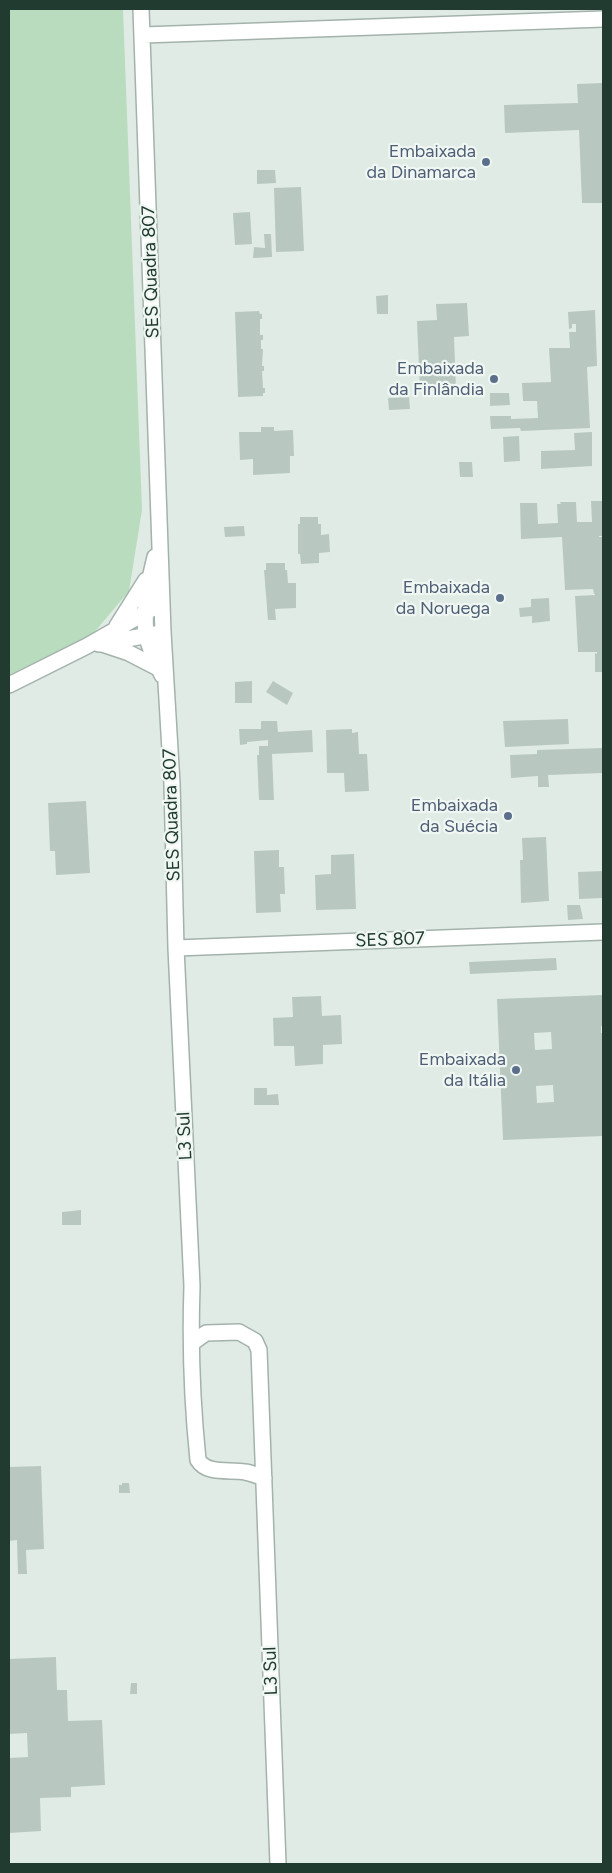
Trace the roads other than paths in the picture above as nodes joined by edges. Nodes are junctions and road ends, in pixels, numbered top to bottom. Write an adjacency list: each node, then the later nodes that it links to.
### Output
1 (141, 9): 3 (street, SES Quadra 807)
2 (603, 19): 3 (street)
3 (143, 35): 4 (street, SES Quadra 807)
4 (160, 536): 5 (street, SES Quadra 807); 6 (street, SES Quadra 807)
5 (153, 565): 7 (street, SES Quadra 807); 8 (street)
6 (162, 603): 7 (street); 9 (street, SES Quadra 807)
7 (146, 612): 8 (street); 10 (street, SES Quadra 807)
8 (114, 630): 11 (street)
9 (163, 632): 10 (street); 12 (street, SES Quadra 807)
10 (146, 635): 11 (street); 12 (street, SES Quadra 807)
11 (94, 645): 12 (street); 13 (street)
12 (163, 676): 15 (street, SES Quadra 807)
13 (9, 685)
14 (603, 932): 15 (street, SES 807)
15 (176, 948): 16 (street, L3 Sul)
16 (191, 1324): 17 (street); 18 (street, L3 Sul)
17 (206, 1333): 18 (street); 19 (street, L3 Sul)
18 (192, 1343): 19 (street, L3 Sul)
19 (264, 1471): 20 (street, L3 Sul)
20 (278, 1864)

